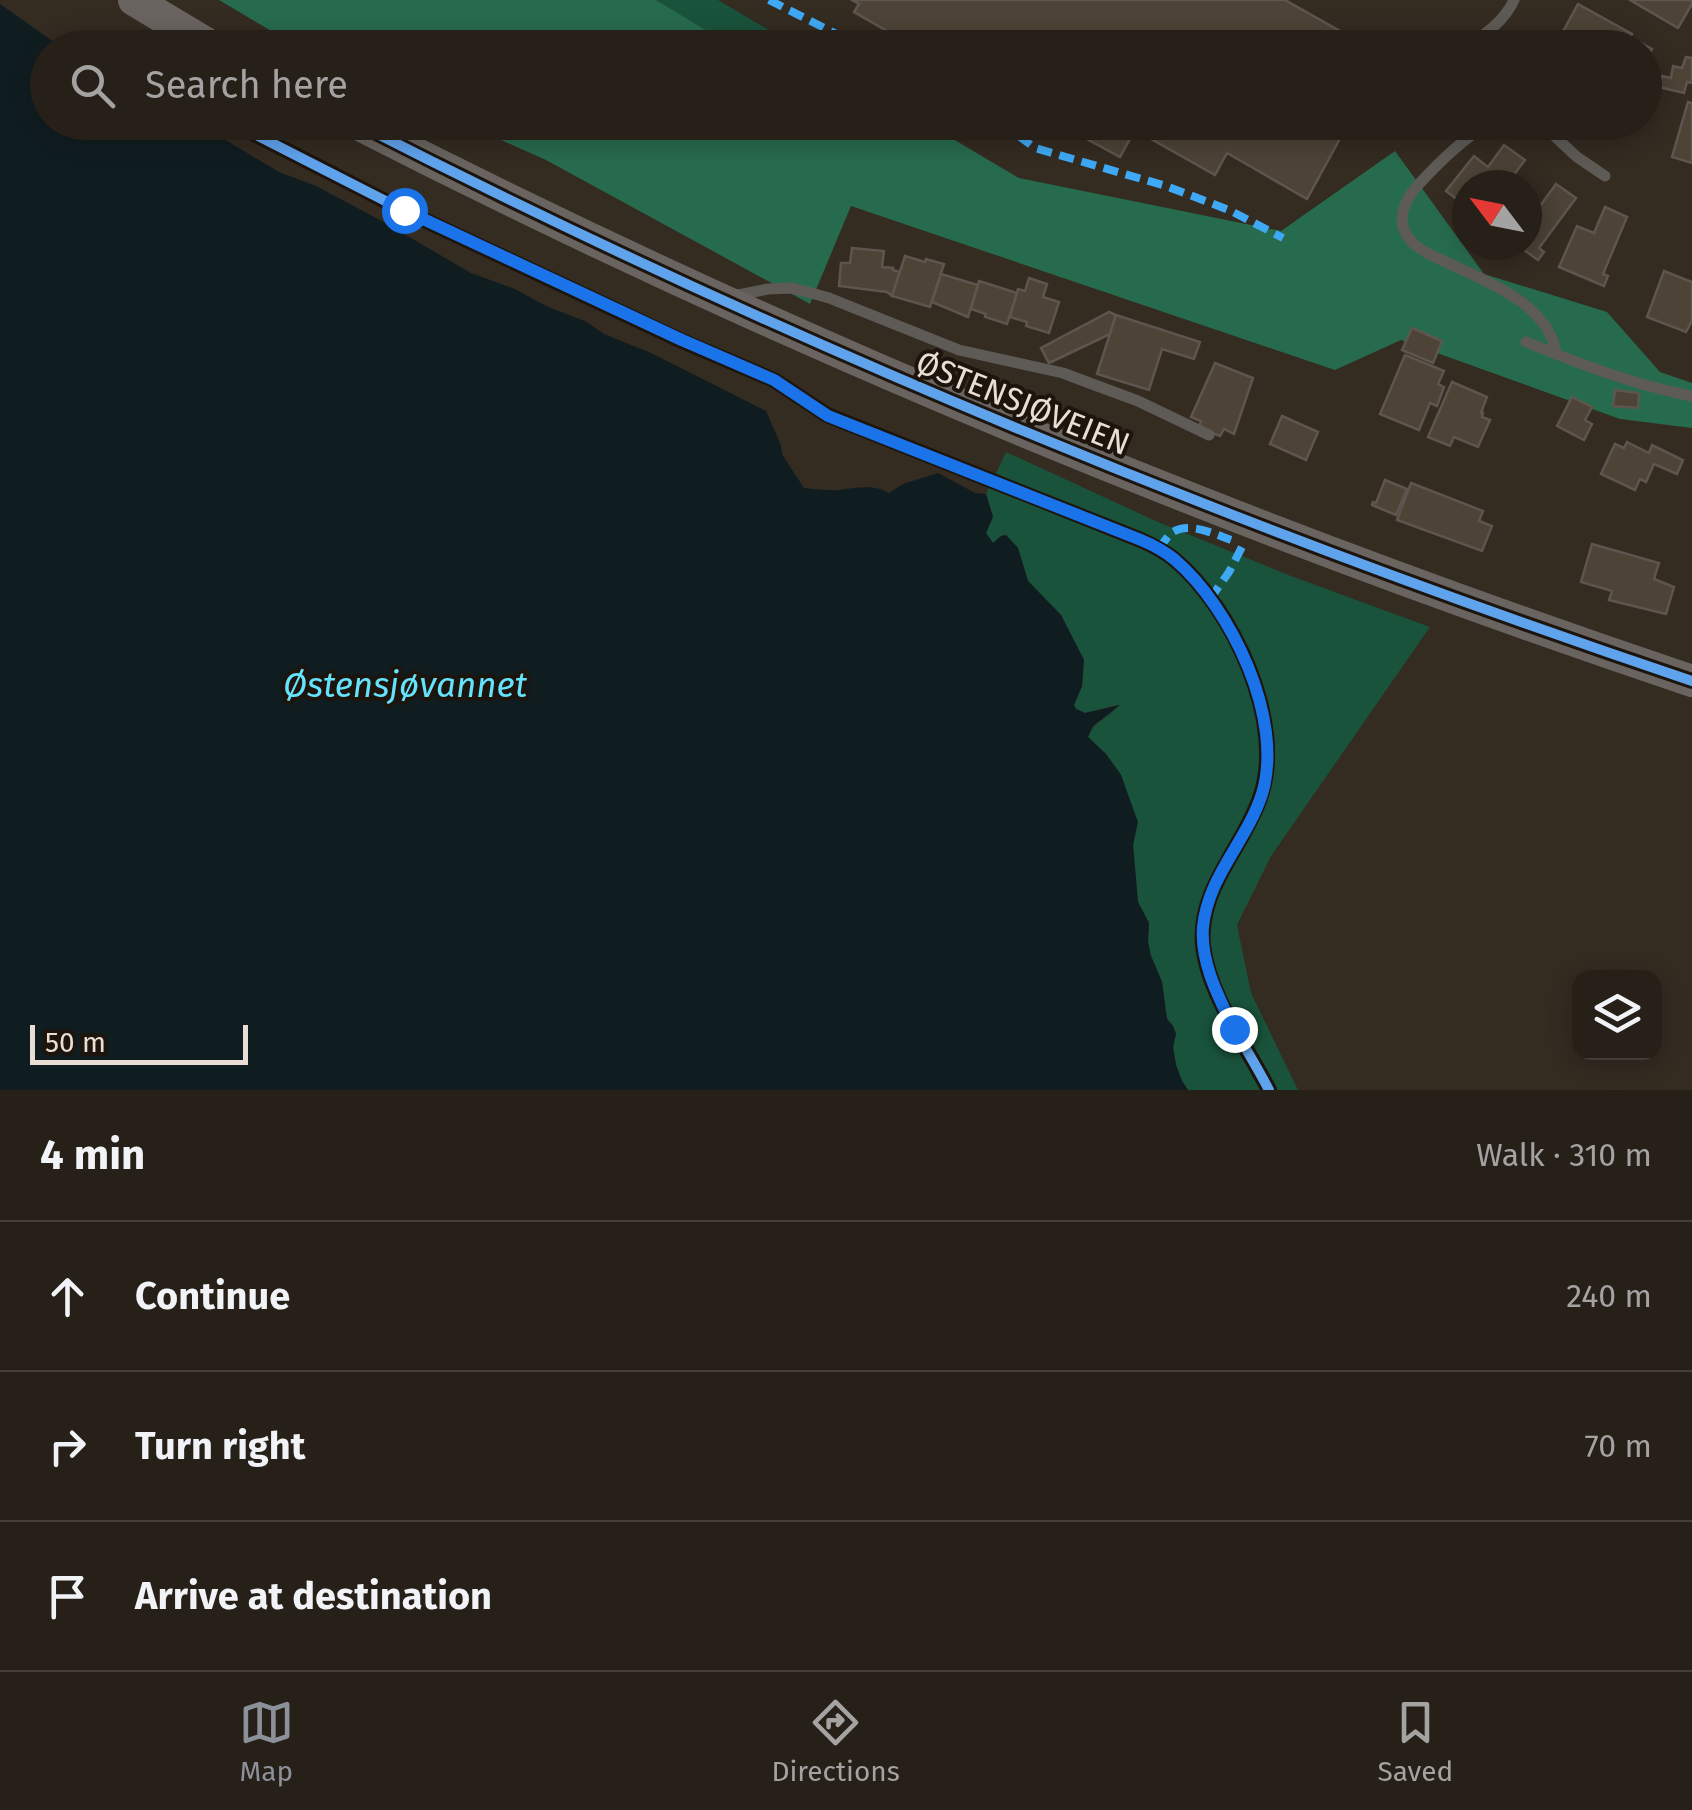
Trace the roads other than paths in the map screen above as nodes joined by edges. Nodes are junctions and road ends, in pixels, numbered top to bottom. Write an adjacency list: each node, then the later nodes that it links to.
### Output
1 (134, 0): 3 (main road)
2 (1514, 0): 4 (lane)
3 (184, 30)
4 (1489, 30)
5 (390, 140): 9 (main road, ØSTENSJØVEIEN)
6 (1468, 140): 11 (lane)
7 (1558, 140): 8 (lane)
8 (1605, 176)
9 (720, 299): 13 (lane); 14 (main road, ØSTENSJØVEIEN)
10 (1526, 342): 11 (lane)
11 (1556, 354): 12 (lane)
12 (1692, 396)
13 (1209, 436)
14 (1692, 680)

